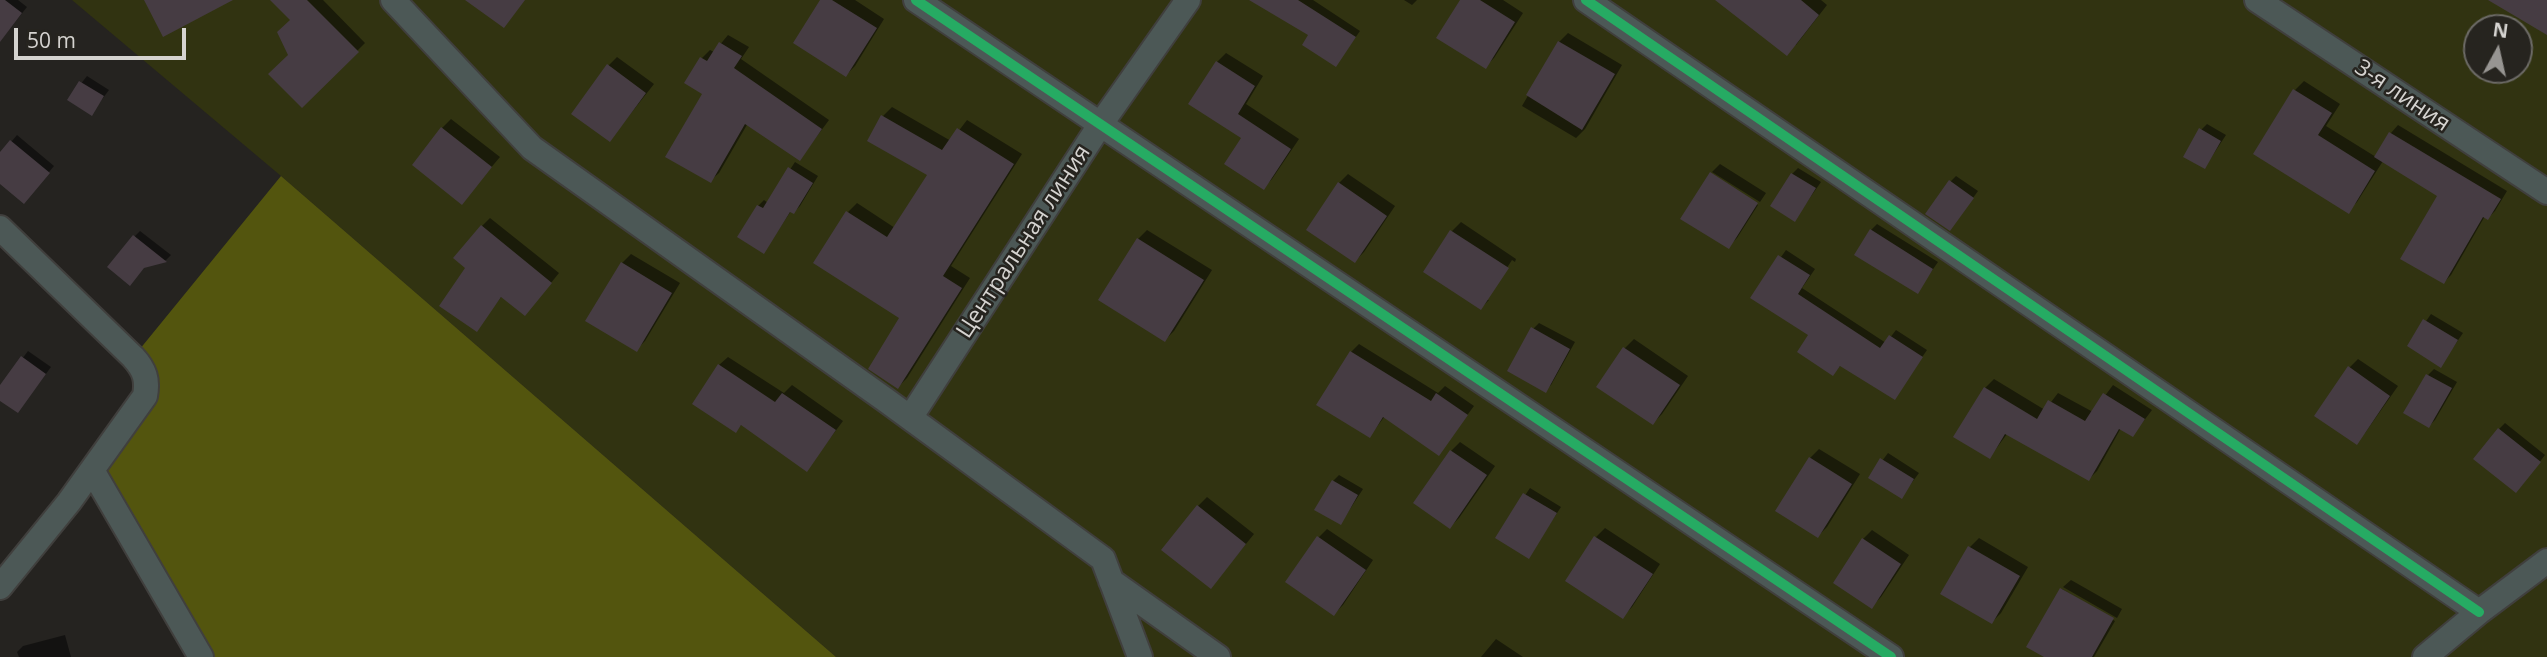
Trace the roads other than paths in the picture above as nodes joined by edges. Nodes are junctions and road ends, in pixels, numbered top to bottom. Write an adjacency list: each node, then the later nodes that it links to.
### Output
1 (393, 0): 9 (street)
2 (916, 0): 6 (street)
3 (1188, 0): 6 (street, Центральная линия)
4 (1586, 0): 14 (street)
5 (2257, 0): 7 (street, 3-я линия)
6 (1100, 125): 9 (street, Центральная линия); 18 (street)
7 (2547, 192)
8 (0, 228): 10 (street)
9 (909, 418): 12 (street)
10 (92, 470): 13 (street); 15 (street)
11 (2547, 561): 14 (street)
12 (1111, 580): 16 (street); 17 (street)
13 (0, 587)
14 (2479, 612): 19 (street)
15 (201, 657)
16 (1140, 657)
17 (1219, 657)
18 (1891, 657)
19 (2425, 657)

